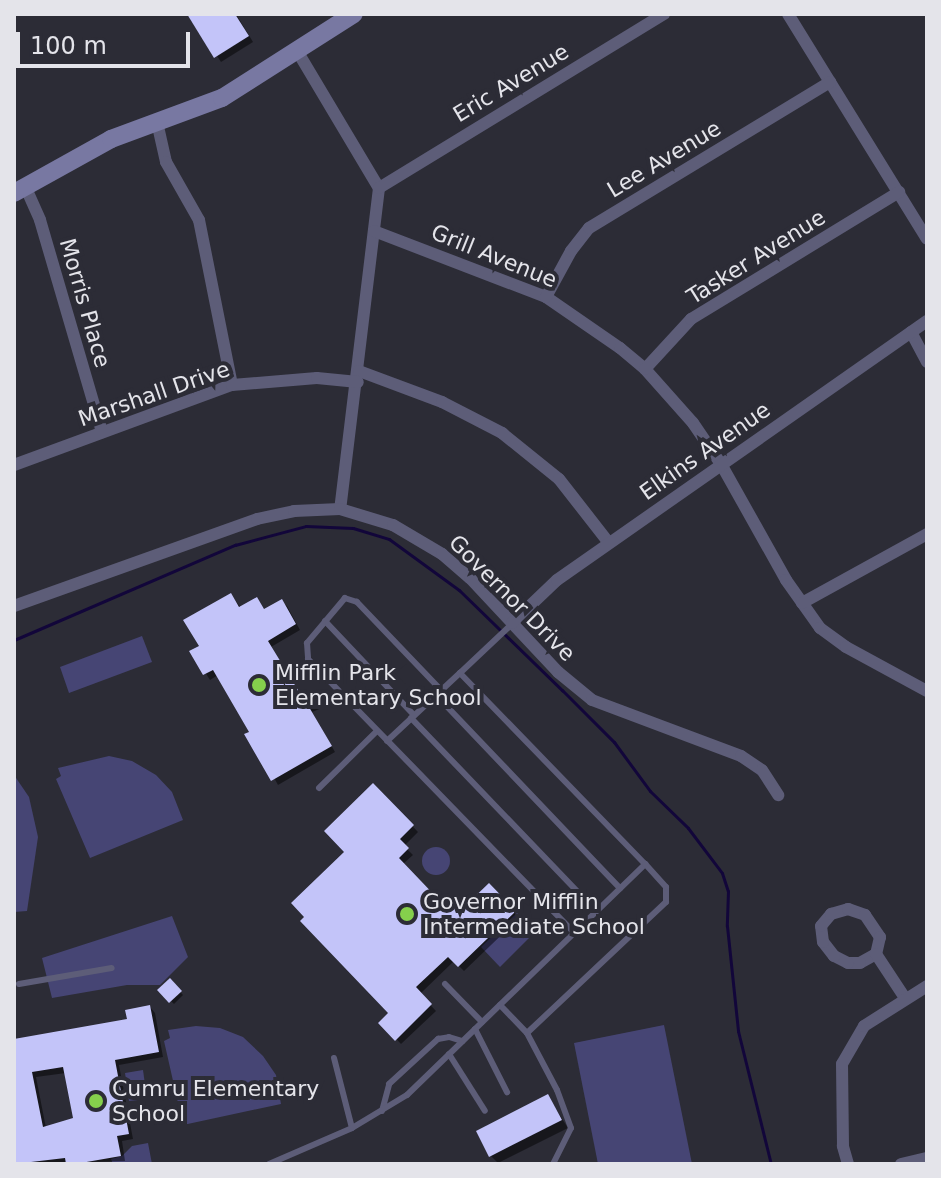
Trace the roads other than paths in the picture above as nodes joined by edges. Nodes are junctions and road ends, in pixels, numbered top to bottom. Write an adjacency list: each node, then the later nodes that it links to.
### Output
1 (354, 14): 4 (street)
2 (664, 14): 7 (street, Eric Avenue)
3 (788, 14): 5 (street)
4 (296, 49): 6 (street); 7 (street)
5 (830, 82): 9 (street); 12 (street, Lee Avenue)
6 (157, 122): 8 (street); 18 (street)
7 (379, 188): 10 (street)
8 (20, 190): 19 (street, Morris Place)
9 (899, 192): 11 (street); 16 (street, Tasker Avenue)
10 (374, 231): 12 (street, Grill Avenue); 17 (street)
11 (927, 239)
12 (546, 297): 16 (street, Grill Avenue)
13 (927, 321): 14 (street, Elkins Avenue)
14 (911, 332): 15 (street); 20 (street, Elkins Avenue)
15 (927, 362)
16 (645, 369): 20 (street, Grill Avenue)
17 (359, 376): 18 (street, Marshall Drive); 22 (street); 24 (street, Marshall Drive)
18 (232, 385): 19 (street, Marshall Drive)
19 (102, 432): 21 (street, Marshall Drive)
20 (721, 464): 24 (street, Elkins Avenue); 26 (street, Grill Avenue)
21 (14, 465)
22 (340, 509): 25 (street, Governor Drive); 28 (street, Governor Drive)
23 (927, 534): 26 (street)
24 (609, 543): 28 (street, Elkins Avenue)
25 (15, 603)
26 (802, 603): 30 (street, Grill Avenue)
27 (325, 621): 31 (lane); 32 (lane); 33 (lane)
28 (512, 623): 29 (lane); 36 (street, Governor Drive)
29 (460, 673): 31 (lane); 37 (lane)
30 (927, 691)
31 (438, 693): 32 (lane); 38 (lane)
32 (413, 717): 34 (lane); 39 (lane)
33 (377, 731): 34 (lane); 35 (lane)
34 (387, 741): 40 (lane)
35 (319, 788)
36 (778, 795)
37 (645, 864): 38 (lane); 50 (lane)
38 (620, 888): 39 (lane)
39 (596, 911): 40 (lane)
40 (574, 933): 47 (lane)
41 (876, 954): 41 (street); 46 (street)
42 (112, 968): 43 (lane)
43 (19, 984)
44 (445, 984): 48 (lane)
45 (927, 986): 46 (street)
46 (905, 998): 61 (street)
47 (500, 1005): 48 (lane); 50 (lane)
48 (482, 1022): 49 (lane)
49 (475, 1029): 51 (lane); 54 (lane)
50 (527, 1033): 60 (lane)
51 (462, 1041): 52 (lane); 55 (lane)
52 (449, 1054): 55 (lane); 56 (lane)
53 (334, 1058): 57 (lane)
54 (507, 1092)
55 (382, 1111): 57 (lane)
56 (485, 1111)
57 (352, 1128): 59 (lane)
58 (927, 1158): 62 (street)
59 (269, 1164)
60 (553, 1164)
61 (848, 1164)
62 (901, 1164)

